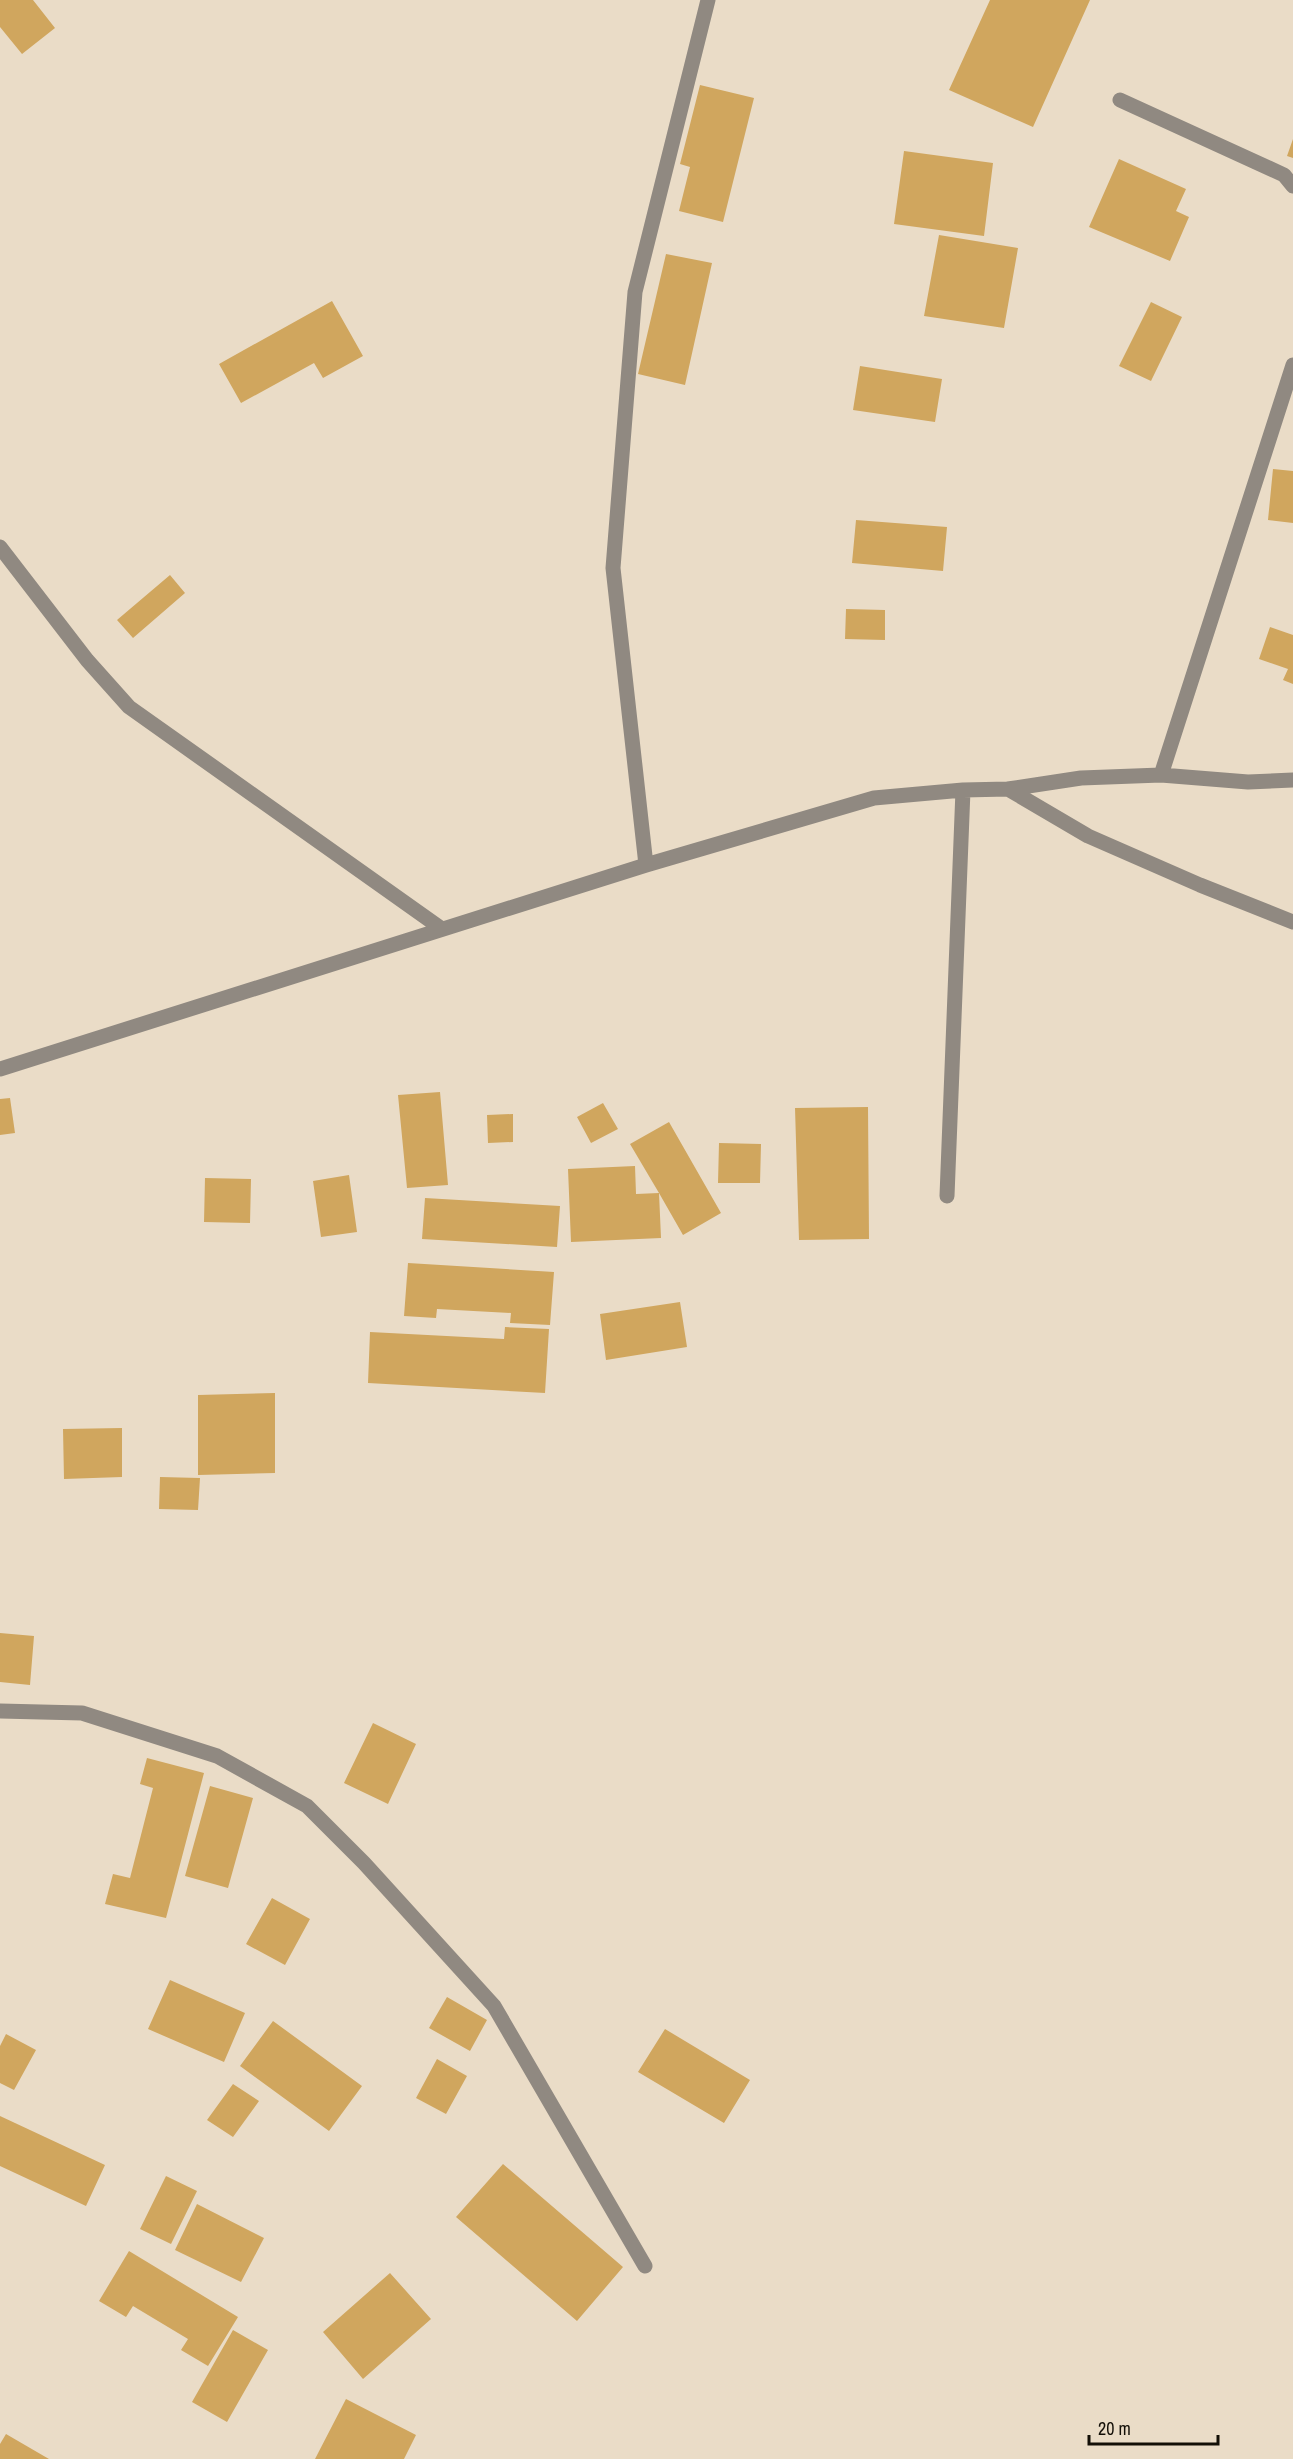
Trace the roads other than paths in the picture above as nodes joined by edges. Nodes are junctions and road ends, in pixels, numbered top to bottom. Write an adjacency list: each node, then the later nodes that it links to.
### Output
1 (708, 0): 10 (street)
2 (1120, 100): 3 (street)
3 (1293, 186)
4 (1293, 366): 6 (street)
5 (0, 547): 12 (street)
6 (1161, 775): 7 (street); 8 (street)
7 (1293, 780)
8 (1008, 789): 9 (street); 11 (street)
9 (963, 790): 10 (street); 14 (street)
10 (646, 865): 12 (street)
11 (1293, 922)
12 (442, 929): 13 (street)
13 (0, 1069)
14 (947, 1196)
15 (0, 1711): 16 (street)
16 (645, 2266)

